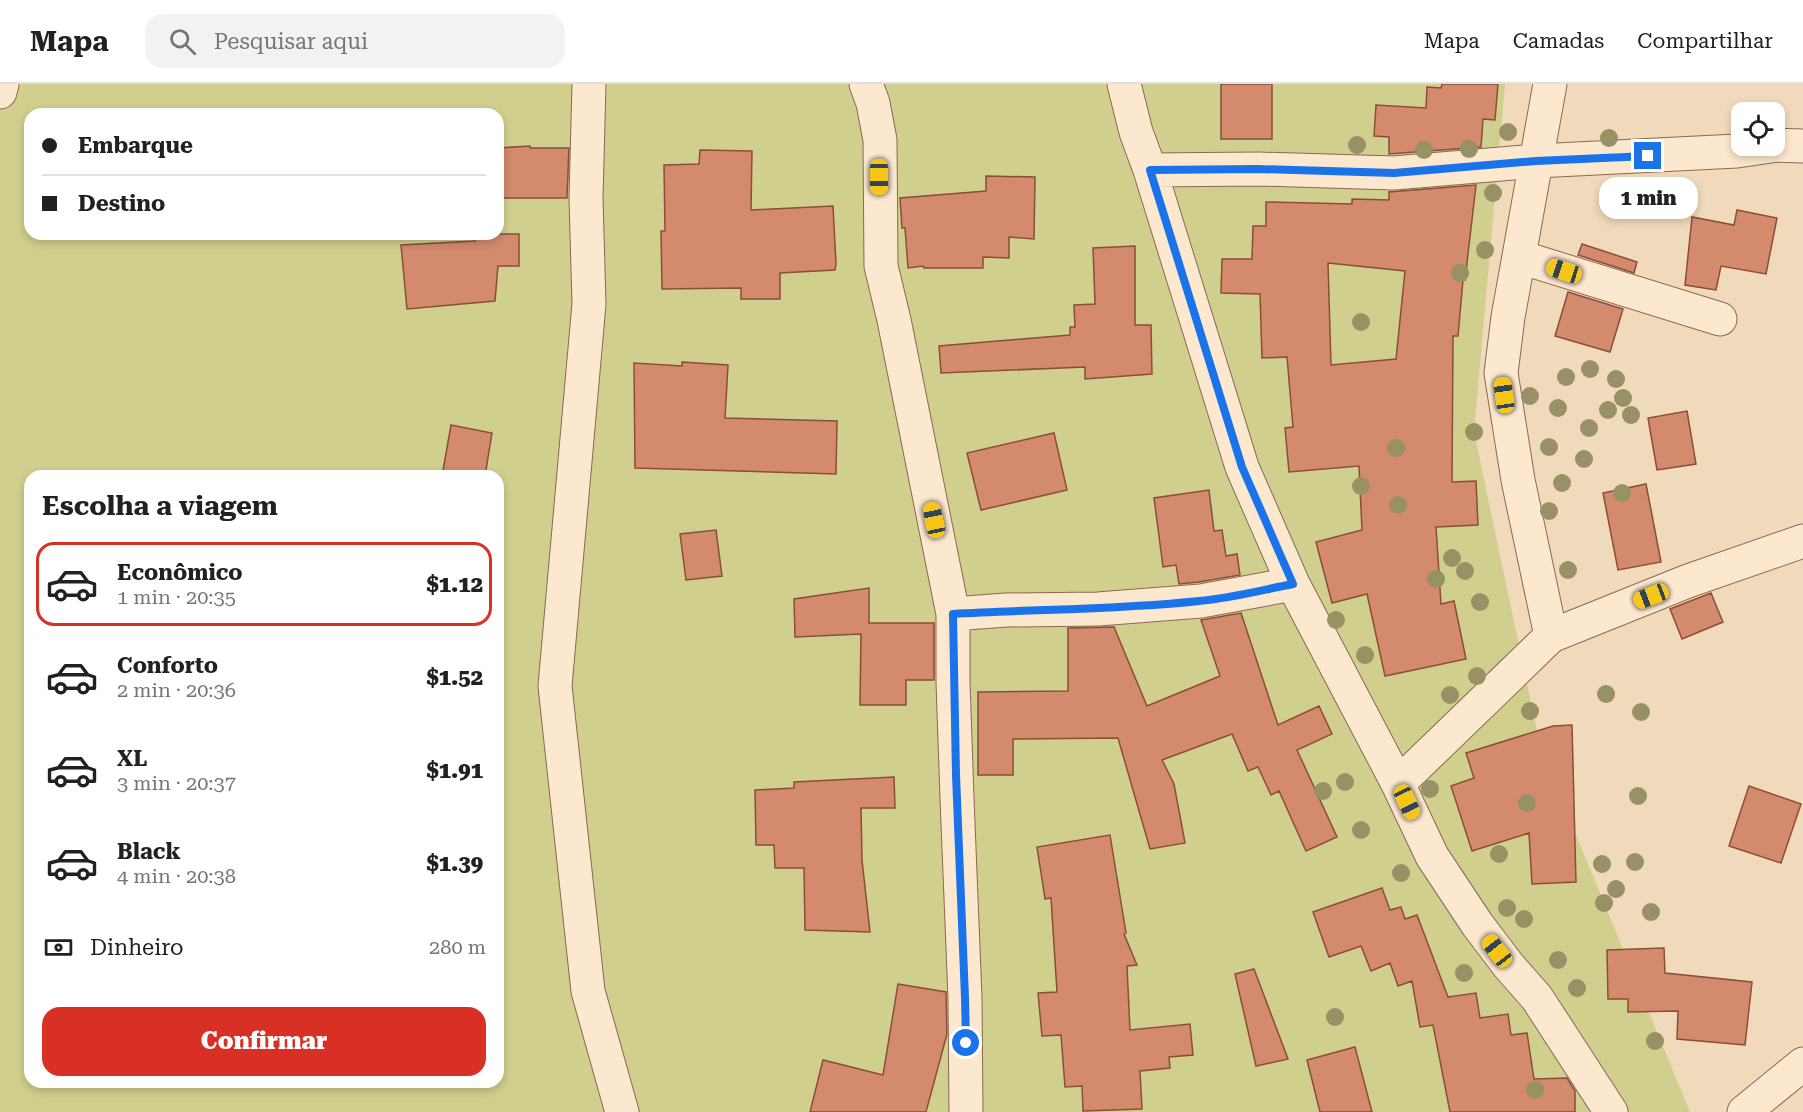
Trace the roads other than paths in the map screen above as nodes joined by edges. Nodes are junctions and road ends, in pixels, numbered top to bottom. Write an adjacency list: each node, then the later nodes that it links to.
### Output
1 (2, 84): 6 (street)
2 (589, 84): 20 (street)
3 (866, 84): 16 (street)
4 (1124, 84): 11 (street)
5 (1550, 84): 10 (street)
6 (0, 93)
7 (1785, 145): 8 (street)
8 (1803, 146)
9 (1731, 151): 10 (street)
10 (1536, 161): 11 (street); 12 (street)
11 (1150, 170): 15 (street)
12 (1520, 257): 13 (street); 17 (street)
13 (1720, 319)
14 (1803, 541): 17 (street)
15 (1293, 584): 16 (street); 18 (street)
16 (953, 614): 21 (street)
17 (1551, 636): 18 (street)
18 (1398, 784): 22 (street)
19 (1803, 1064): 23 (street)
20 (622, 1112)
21 (966, 1112)
22 (1611, 1112)
23 (1744, 1112)

